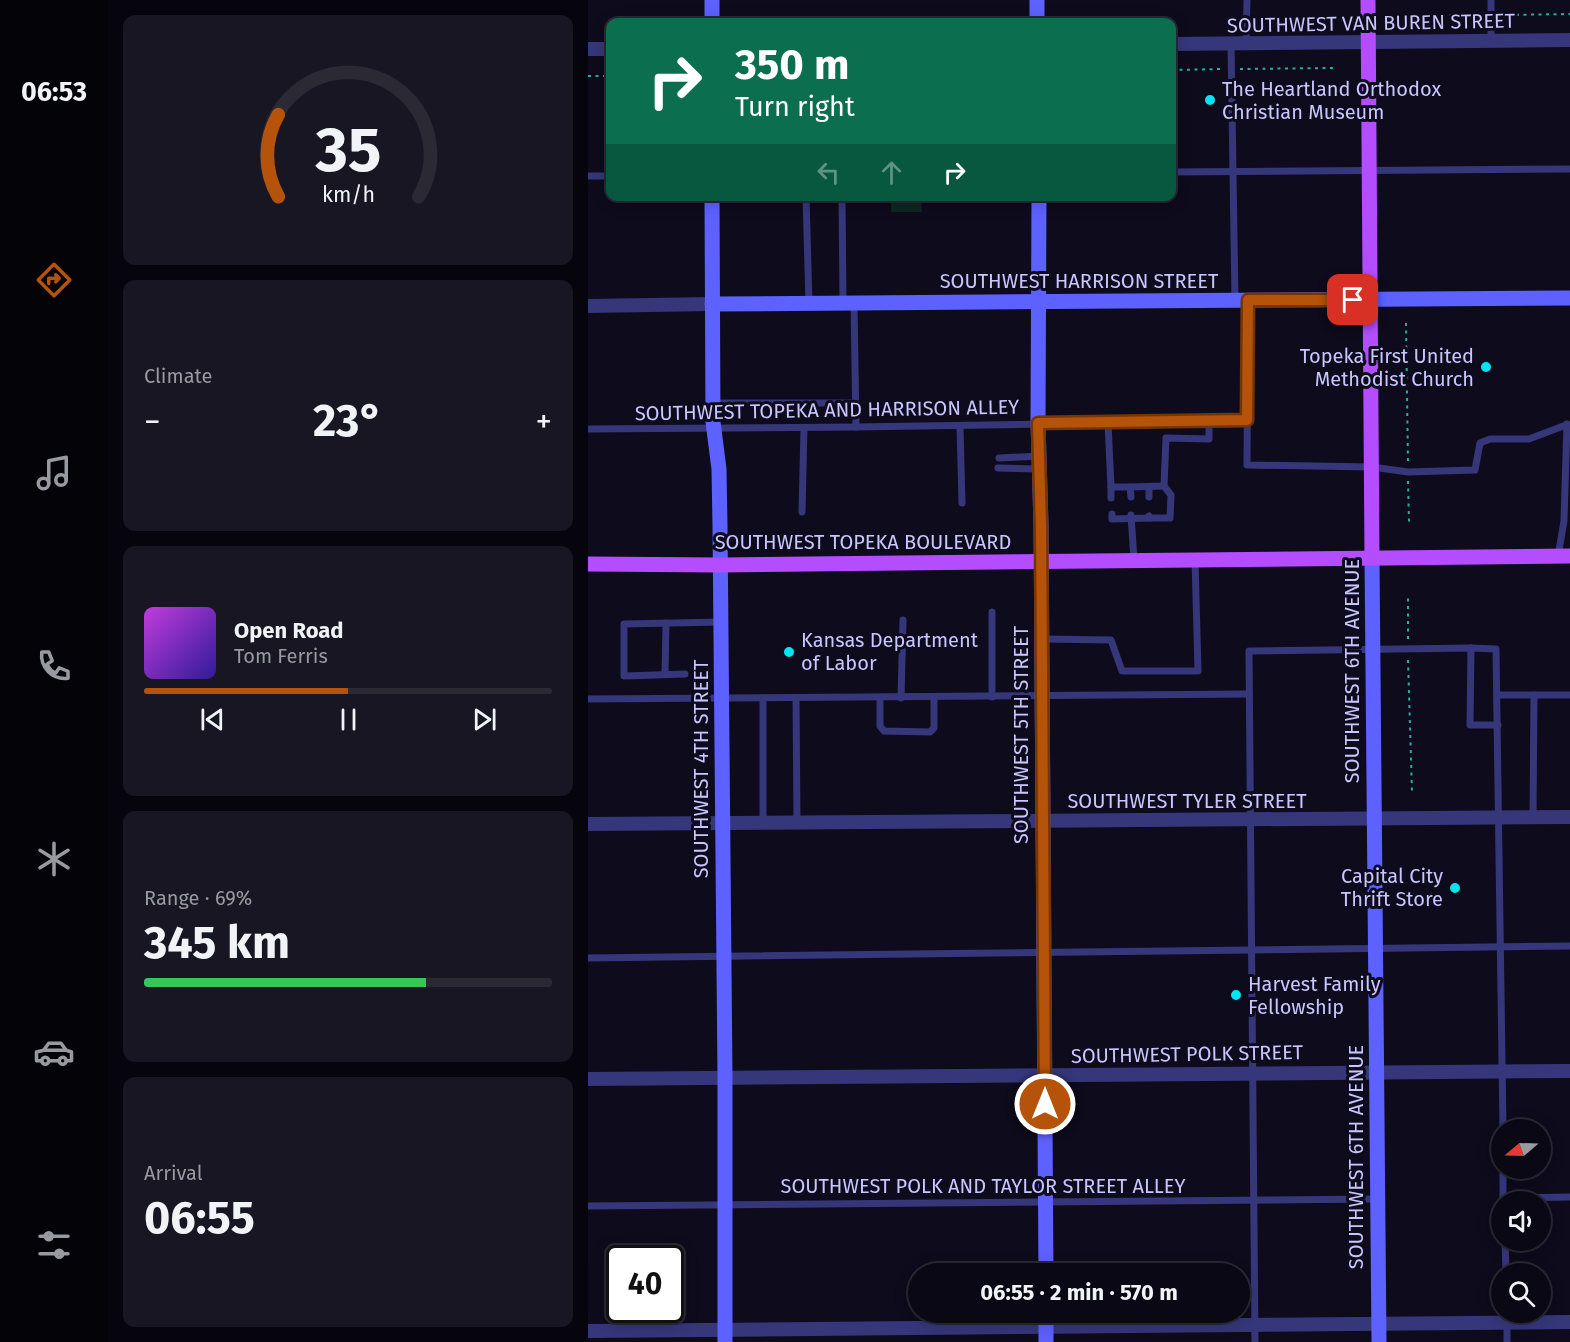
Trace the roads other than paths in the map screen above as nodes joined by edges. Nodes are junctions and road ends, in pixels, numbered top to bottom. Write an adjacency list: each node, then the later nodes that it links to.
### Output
1 (712, 0): 6 (street)
2 (1037, 0): 7 (street)
3 (1247, 0): 10 (lane)
4 (1368, 0): 11 (main road, SOUTHWEST 6TH AVENUE)
5 (1491, 0): 9 (lane)
6 (712, 18)
7 (1037, 18)
8 (1570, 40): 9 (street, SOUTHWEST VAN BUREN STREET)
9 (1491, 41): 11 (street, SOUTHWEST VAN BUREN STREET)
10 (1246, 43): 11 (street, SOUTHWEST VAN BUREN STREET); 13 (street, SOUTHWEST VAN BUREN STREET)
11 (1368, 43): 18 (main road, SOUTHWEST 6TH AVENUE)
12 (1176, 44): 13 (street, SOUTHWEST VAN BUREN STREET)
13 (1231, 44): 17 (lane)
14 (588, 49): 15 (street)
15 (606, 49)
16 (1570, 169): 18 (lane)
17 (1234, 171): 18 (lane); 19 (lane); 28 (lane)
18 (1369, 171): 27 (main road, SOUTHWEST 6TH AVENUE)
19 (1176, 172)
20 (588, 176): 21 (lane)
21 (606, 176)
22 (712, 201): 31 (street, SOUTHWEST 4TH STREET)
23 (806, 201): 32 (lane)
24 (842, 201): 30 (lane)
25 (1039, 201): 29 (street, SOUTHWEST 5TH STREET)
26 (1570, 298): 27 (street, SOUTHWEST HARRISON STREET)
27 (1370, 299): 28 (street, SOUTHWEST HARRISON STREET); 50 (main road, SOUTHWEST 6TH AVENUE)
28 (1241, 300): 29 (street, SOUTHWEST HARRISON STREET); 36 (lane)
29 (1039, 302): 30 (street, SOUTHWEST HARRISON STREET); 39 (street, SOUTHWEST 5TH STREET)
30 (849, 303): 32 (street, SOUTHWEST HARRISON STREET); 34 (lane)
31 (712, 304): 32 (street, SOUTHWEST HARRISON STREET); 33 (street, SOUTHWEST HARRISON STREET); 35 (street, SOUTHWEST 4TH STREET)
32 (809, 304)
33 (588, 306)
34 (856, 403): 35 (lane); 45 (lane)
35 (712, 404): 43 (street, SOUTHWEST 4TH STREET)
36 (1247, 420): 38 (lane, SOUTHWEST TOPEKA AND HARRISON ALLEY); 50 (lane)
37 (1166, 422): 38 (lane, SOUTHWEST TOPEKA AND HARRISON ALLEY); 40 (lane, SOUTHWEST TOPEKA AND HARRISON ALLEY); 47 (lane)
38 (1209, 422): 47 (lane)
39 (1038, 423): 40 (lane, SOUTHWEST TOPEKA AND HARRISON ALLEY); 42 (lane, SOUTHWEST TOPEKA AND HARRISON ALLEY); 49 (street, SOUTHWEST 5TH STREET)
40 (1108, 423): 53 (lane)
41 (1568, 424): 50 (lane); 63 (lane)
42 (960, 426): 45 (lane, SOUTHWEST TOPEKA AND HARRISON ALLEY); 59 (lane)
43 (714, 428): 44 (lane, SOUTHWEST TOPEKA AND HARRISON ALLEY); 46 (lane, SOUTHWEST TOPEKA AND HARRISON ALLEY); 69 (street, SOUTHWEST 4TH STREET)
44 (804, 428): 45 (lane, SOUTHWEST TOPEKA AND HARRISON ALLEY); 60 (lane)
45 (856, 428)
46 (588, 429)
47 (1166, 438): 52 (lane)
48 (999, 458): 49 (lane)
49 (1039, 462): 51 (lane); 67 (street, SOUTHWEST 5TH STREET)
50 (1372, 467): 64 (main road, SOUTHWEST 6TH AVENUE)
51 (998, 468)
52 (1164, 486): 55 (lane); 62 (lane)
53 (1111, 487): 54 (lane); 58 (lane)
54 (1130, 487): 55 (lane); 56 (lane)
55 (1149, 487): 57 (lane)
56 (1131, 497)
57 (1149, 497)
58 (1111, 498)
59 (962, 503)
60 (802, 512)
61 (1112, 514): 62 (lane)
62 (1131, 516): 65 (lane)
63 (1564, 556): 64 (main road, SOUTHWEST TOPEKA BOULEVARD)
64 (1372, 558): 66 (main road, SOUTHWEST TOPEKA BOULEVARD); 75 (street, SOUTHWEST 6TH AVENUE)
65 (1134, 560): 66 (main road, SOUTHWEST TOPEKA BOULEVARD); 67 (main road, SOUTHWEST TOPEKA BOULEVARD)
66 (1195, 560): 74 (lane)
67 (1041, 561): 69 (main road, SOUTHWEST TOPEKA BOULEVARD); 74 (street, SOUTHWEST 5TH STREET)
68 (588, 564): 69 (main road, SOUTHWEST TOPEKA BOULEVARD)
69 (720, 565): 72 (street, SOUTHWEST 4TH STREET)
70 (992, 612): 84 (lane)
71 (903, 620): 89 (lane)
72 (721, 622): 73 (lane); 91 (street, SOUTHWEST 4TH STREET)
73 (666, 623): 77 (lane); 77 (lane)
74 (1042, 639): 85 (street, SOUTHWEST 5TH STREET)
75 (1373, 648): 76 (lane); 79 (lane); 96 (street, SOUTHWEST 6TH AVENUE)
76 (1471, 648): 81 (lane); 92 (lane)
77 (665, 674): 78 (lane)
78 (685, 674)
79 (1249, 694): 85 (lane); 97 (lane)
80 (1570, 694): 82 (lane)
81 (1498, 695): 82 (lane); 92 (lane)
82 (1534, 695): 95 (lane)
83 (934, 697): 84 (lane); 88 (lane); 89 (lane)
84 (992, 697): 85 (lane)
85 (1042, 697): 98 (street, SOUTHWEST 5TH STREET)
86 (763, 698): 87 (lane); 91 (lane); 100 (lane)
87 (796, 698): 88 (lane); 101 (lane)
88 (880, 698): 89 (lane)
89 (901, 698)
90 (588, 699): 91 (lane)
91 (721, 699): 99 (street, SOUTHWEST 4TH STREET)
92 (1498, 725): 94 (lane)
93 (1570, 817): 95 (street, SOUTHWEST TYLER STREET)
94 (1499, 818): 95 (street, SOUTHWEST TYLER STREET); 96 (street, SOUTHWEST TYLER STREET); 104 (lane)
95 (1533, 818)
96 (1375, 819): 97 (street, SOUTHWEST TYLER STREET); 105 (street, SOUTHWEST 6TH AVENUE)
97 (1251, 820): 98 (street, SOUTHWEST TYLER STREET); 106 (lane)
98 (1043, 821): 101 (street, SOUTHWEST TYLER STREET); 107 (street, SOUTHWEST 5TH STREET)
99 (722, 823): 100 (street, SOUTHWEST TYLER STREET); 102 (street, SOUTHWEST TYLER STREET); 108 (street, SOUTHWEST 4TH STREET)
100 (763, 823): 101 (street, SOUTHWEST TYLER STREET)
101 (797, 823)
102 (588, 825)
103 (1570, 946): 104 (lane)
104 (1501, 947): 105 (lane); 110 (lane)
105 (1376, 949): 106 (lane); 112 (street, SOUTHWEST 6TH AVENUE)
106 (1252, 950): 107 (lane); 113 (lane)
107 (1044, 952): 108 (lane); 114 (street, SOUTHWEST 5TH STREET)
108 (723, 956): 109 (lane); 115 (street, SOUTHWEST 4TH STREET)
109 (588, 958)
110 (1502, 1071): 111 (street, SOUTHWEST POLK STREET); 112 (street, SOUTHWEST POLK STREET); 117 (lane)
111 (1570, 1071)
112 (1377, 1072): 113 (street, SOUTHWEST POLK STREET); 120 (street, SOUTHWEST 6TH AVENUE)
113 (1252, 1073): 114 (street, SOUTHWEST POLK STREET); 121 (lane)
114 (1044, 1076): 115 (street, SOUTHWEST POLK STREET); 122 (street, SOUTHWEST 5TH STREET)
115 (725, 1077): 116 (street, SOUTHWEST POLK STREET); 123 (street, SOUTHWEST 4TH STREET)
116 (588, 1079)
117 (1503, 1119)
118 (1570, 1197): 119 (lane)
119 (1551, 1198)
120 (1378, 1199): 121 (lane, SOUTHWEST POLK AND TAYLOR STREET ALLEY); 129 (street, SOUTHWEST 6TH AVENUE)
121 (1254, 1201): 122 (lane, SOUTHWEST POLK AND TAYLOR STREET ALLEY); 131 (lane)
122 (1045, 1202): 123 (lane, SOUTHWEST POLK AND TAYLOR STREET ALLEY); 125 (street, SOUTHWEST 5TH STREET)
123 (725, 1204): 124 (lane, SOUTHWEST POLK AND TAYLOR STREET ALLEY); 134 (street, SOUTHWEST 4TH STREET)
124 (588, 1206)
125 (1046, 1263)
126 (1491, 1318): 129 (street)
127 (1551, 1320): 128 (street)
128 (1570, 1322)
129 (1379, 1323): 131 (street); 136 (street, SOUTHWEST 6TH AVENUE)
130 (1507, 1323): 137 (lane)
131 (1255, 1325): 132 (street); 135 (lane)
132 (1046, 1328): 134 (street)
133 (588, 1331): 134 (street)
134 (725, 1336)
135 (1255, 1342)
136 (1379, 1342)
137 (1507, 1342)

